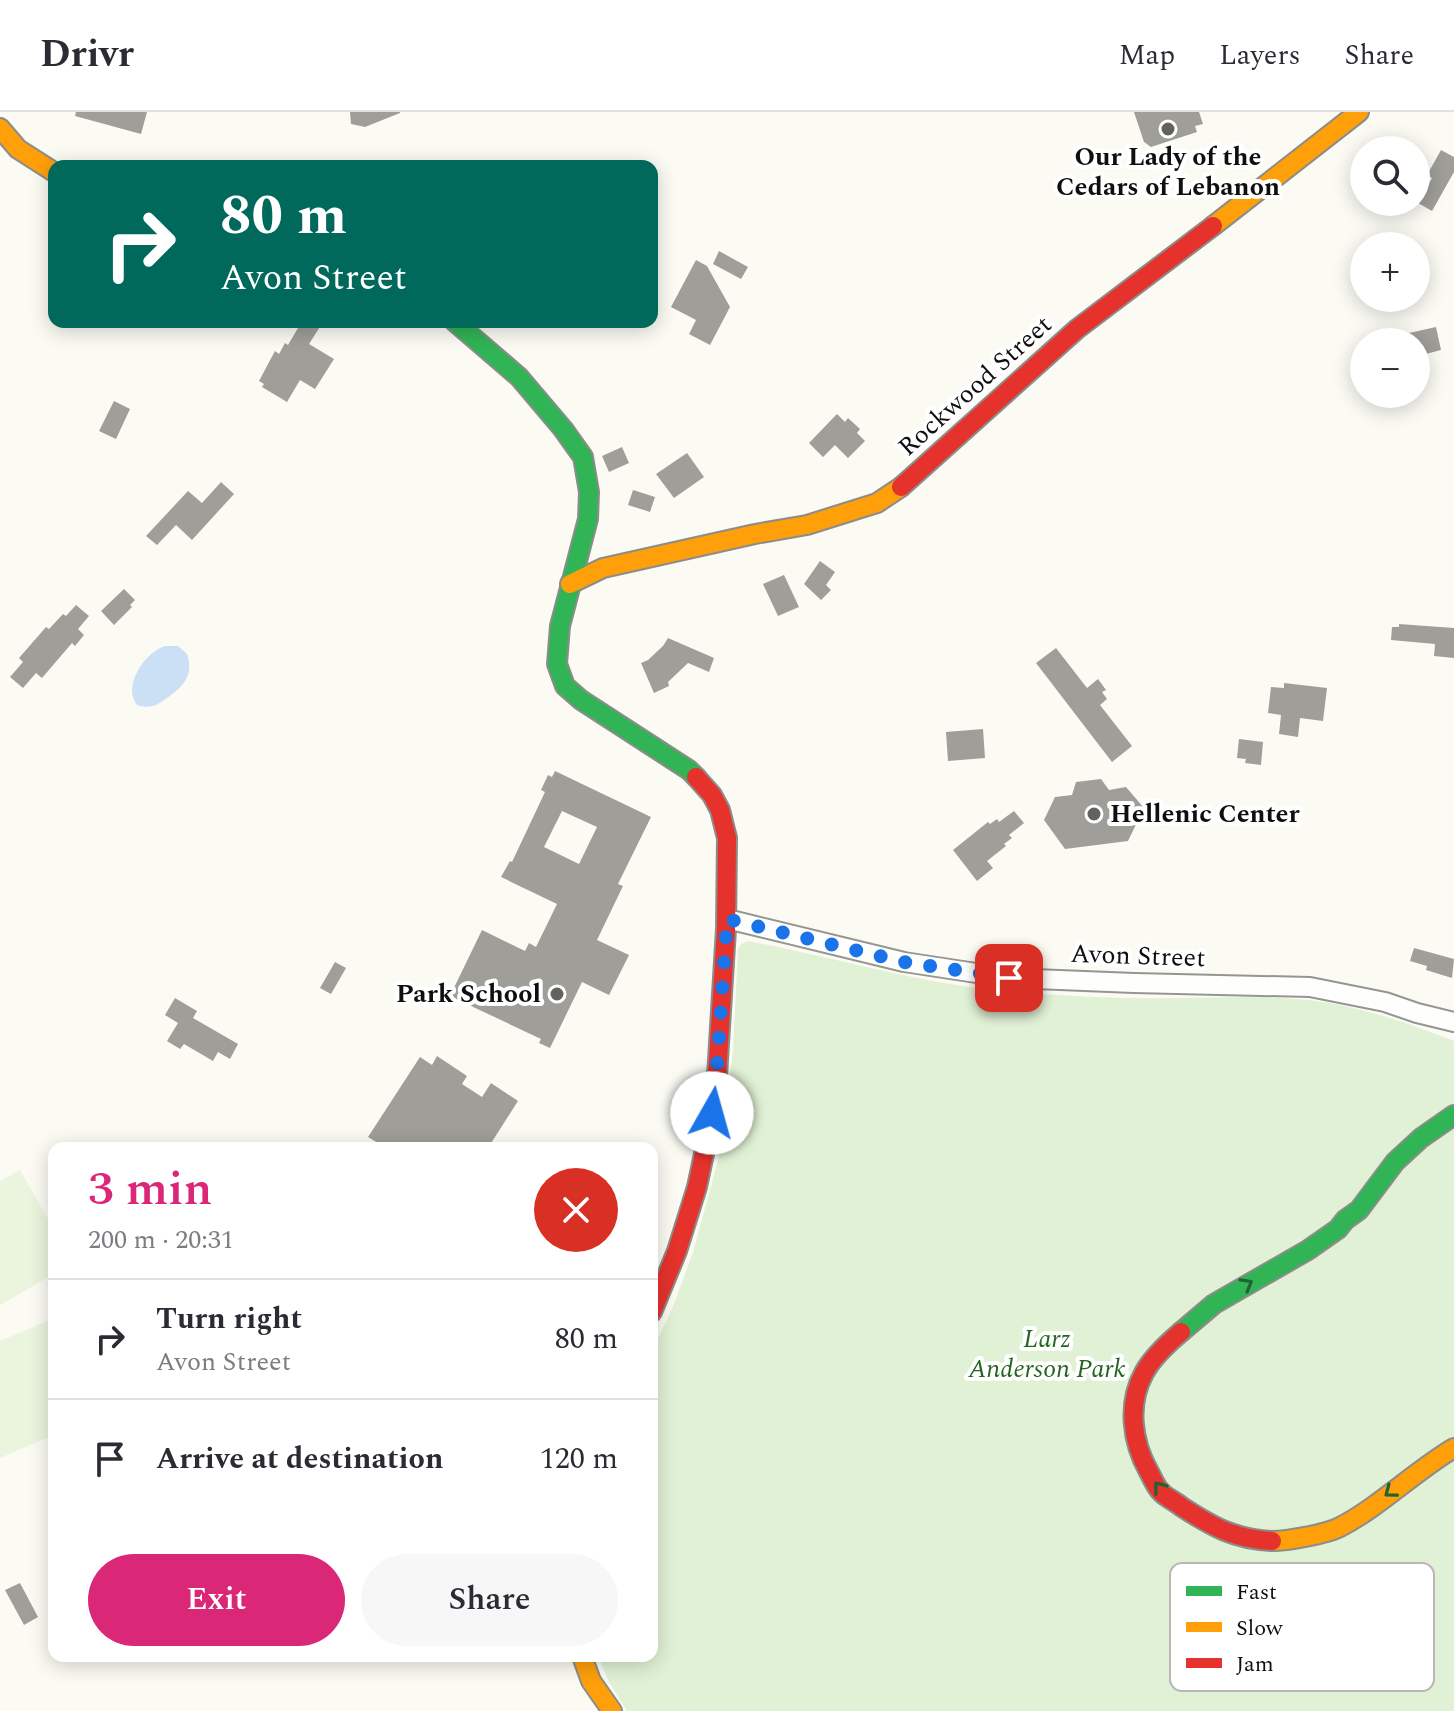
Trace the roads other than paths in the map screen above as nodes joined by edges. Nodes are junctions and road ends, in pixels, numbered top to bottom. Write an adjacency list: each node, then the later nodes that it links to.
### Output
1 (1359, 112): 5 (street, Rockwood Street)
2 (0, 128): 3 (street)
3 (48, 168)
4 (462, 328): 5 (street)
5 (570, 584): 6 (street)
6 (727, 919): 7 (street, Avon Street); 9 (street)
7 (1454, 1022)
8 (1454, 1115): 10 (street, one-way to 8)
9 (658, 1298)
10 (1454, 1448)
11 (584, 1662): 12 (street)
12 (612, 1711)

